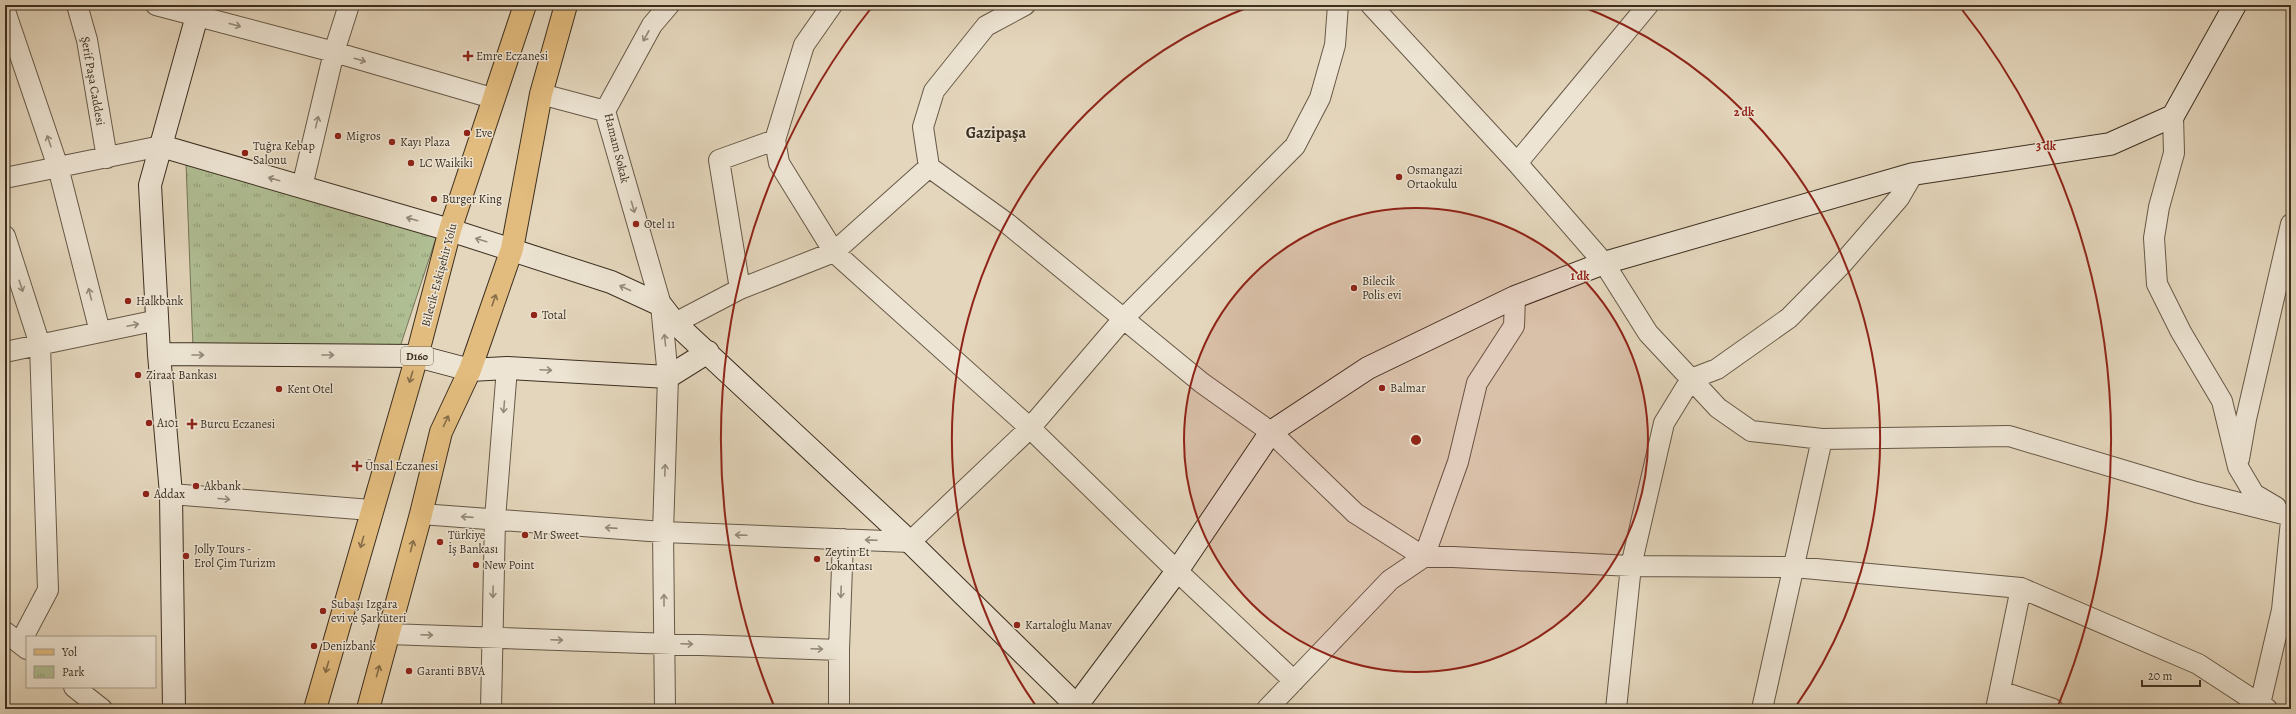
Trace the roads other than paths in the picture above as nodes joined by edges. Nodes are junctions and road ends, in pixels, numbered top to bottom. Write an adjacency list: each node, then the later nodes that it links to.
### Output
1 (77, 5): 22 (street, Şerif Paşa Caddesi)
2 (156, 5): 13 (street)
3 (349, 5): 15 (street)
4 (525, 5): 17 (main road, Bilecik-Eskişehir Yolu / D160)
5 (566, 5): 16 (main road)
6 (669, 5): 18 (street, Hamam Sokak, one-way to 18)
7 (832, 5): 20 (street)
8 (1025, 5): 25 (street)
9 (1338, 5): 38 (street)
10 (1371, 5): 23 (street)
11 (2235, 5): 19 (street)
12 (1644, 7): 23 (street)
13 (199, 10): 15 (street, one-way to 15); 21 (street)
14 (5, 11): 24 (street, one-way to 14)
15 (334, 52): 17 (street, one-way to 17); 28 (street, one-way to 15)
16 (540, 94): 18 (street); 32 (main road)
17 (492, 98): 30 (main road, Bilecik-Eskişehir Yolu / D160)
18 (605, 111): 37 (street, Hamam Sokak, one-way to 37)
19 (2173, 116): 26 (street); 54 (street)
20 (775, 140): 33 (street); 35 (street)
21 (161, 146): 22 (street); 28 (street, one-way to 21); 39 (street)
22 (107, 158): 24 (street)
23 (1516, 163): 34 (street)
24 (58, 167): 27 (street); 41 (street, one-way to 24)
25 (929, 167): 33 (street); 38 (street)
26 (1913, 174): 34 (street); 50 (street)
27 (5, 178)
28 (302, 188): 30 (street, one-way to 28)
29 (2291, 224): 54 (street)
30 (450, 230): 32 (street, one-way to 30); 46 (main road, Bilecik-Eskişehir Yolu / D160)
31 (5, 236): 42 (street, one-way to 42)
32 (512, 249): 37 (street, one-way to 32); 48 (main road, one-way to 32)
33 (834, 252): 35 (street); 51 (street)
34 (1604, 263): 36 (street); 50 (street)
35 (740, 289): 40 (street)
36 (1514, 297): 52 (street); 64 (street)
37 (661, 305): 40 (street); 49 (street, Hamam Sokak, one-way to 37)
38 (1124, 318): 51 (street); 52 (street)
39 (158, 320): 41 (street, one-way to 39); 45 (street)
40 (675, 323): 44 (street)
41 (100, 332): 42 (street)
42 (40, 345): 43 (street); 71 (street)
43 (5, 352)
44 (708, 352): 49 (street); 63 (street)
45 (159, 354): 46 (street, one-way to 46); 55 (street)
46 (417, 356): 48 (street); 56 (main road, Bilecik-Eskişehir Yolu / D160, one-way to 56)
47 (507, 368): 48 (street); 49 (street, one-way to 49); 59 (street, one-way to 59)
48 (470, 370): 57 (main road, one-way to 48)
49 (668, 377): 61 (street, Hamam Sokak, one-way to 49)
50 (1691, 379): 53 (street); 65 (street)
51 (1030, 428): 63 (street); 67 (street)
52 (1271, 432): 64 (street); 67 (street)
53 (1822, 439): 58 (street); 66 (street)
54 (2238, 467): 58 (street)
55 (171, 494): 56 (street, one-way to 56); 80 (street)
56 (371, 510): 81 (main road, Bilecik-Eskişehir Yolu / D160, one-way to 81)
57 (421, 514): 59 (street, one-way to 57); 69 (main road, one-way to 57)
58 (2291, 516)
59 (495, 519): 61 (street, one-way to 59); 70 (street, one-way to 70)
60 (2291, 521): 77 (street)
61 (663, 532): 62 (street, one-way to 61); 72 (street, Hamam Sokak, one-way to 61)
62 (844, 539): 63 (street, one-way to 62); 73 (street, one-way to 73)
63 (910, 542): 78 (street)
64 (1424, 557): 65 (street); 74 (street)
65 (1631, 566): 66 (street); 87 (street)
66 (1794, 566): 68 (street); 88 (street)
67 (1177, 571): 74 (street); 78 (street)
68 (2021, 588): 76 (street); 77 (street)
69 (388, 634): 70 (street, one-way to 70); 82 (main road, one-way to 69)
70 (492, 638): 72 (street, one-way to 72); 83 (street)
71 (17, 642)
72 (664, 644): 73 (street, one-way to 73); 84 (street, Hamam Sokak)
73 (839, 650): 85 (street)
74 (1294, 680): 86 (street)
75 (75, 688): 79 (street)
76 (1998, 700): 89 (street)
77 (2264, 707)
78 (1077, 708)
79 (102, 709)
80 (174, 709)
81 (315, 709)
82 (368, 709)
83 (491, 709)
84 (665, 709)
85 (839, 709)
86 (1267, 709)
87 (1616, 709)
88 (1762, 709)
89 (2053, 709)

